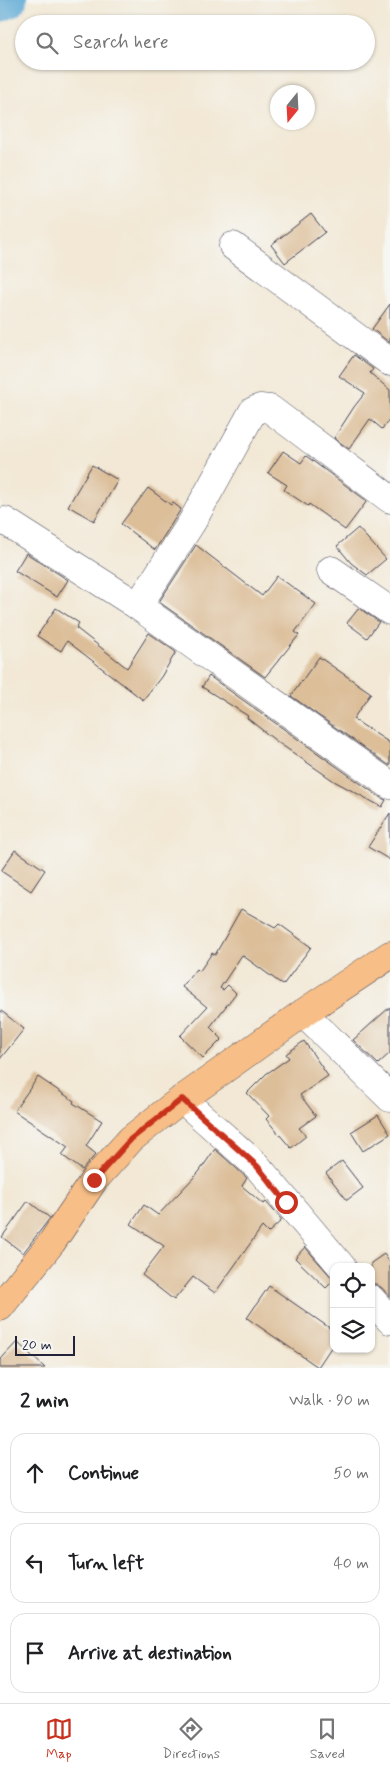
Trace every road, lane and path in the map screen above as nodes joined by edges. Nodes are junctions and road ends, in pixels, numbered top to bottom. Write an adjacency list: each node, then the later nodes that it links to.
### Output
1 (233, 246): 2 (street)
2 (390, 362)
3 (390, 499): 6 (street)
4 (5, 520): 6 (street)
5 (331, 570): 7 (street)
6 (138, 606): 8 (street)
7 (390, 611)
8 (390, 785)
9 (390, 955): 10 (main road)
10 (303, 1012): 11 (street); 12 (main road)
11 (390, 1098)
12 (182, 1099): 13 (street); 15 (main road)
13 (339, 1263)
14 (375, 1303): 16 (street)
15 (0, 1307)
16 (390, 1320)

